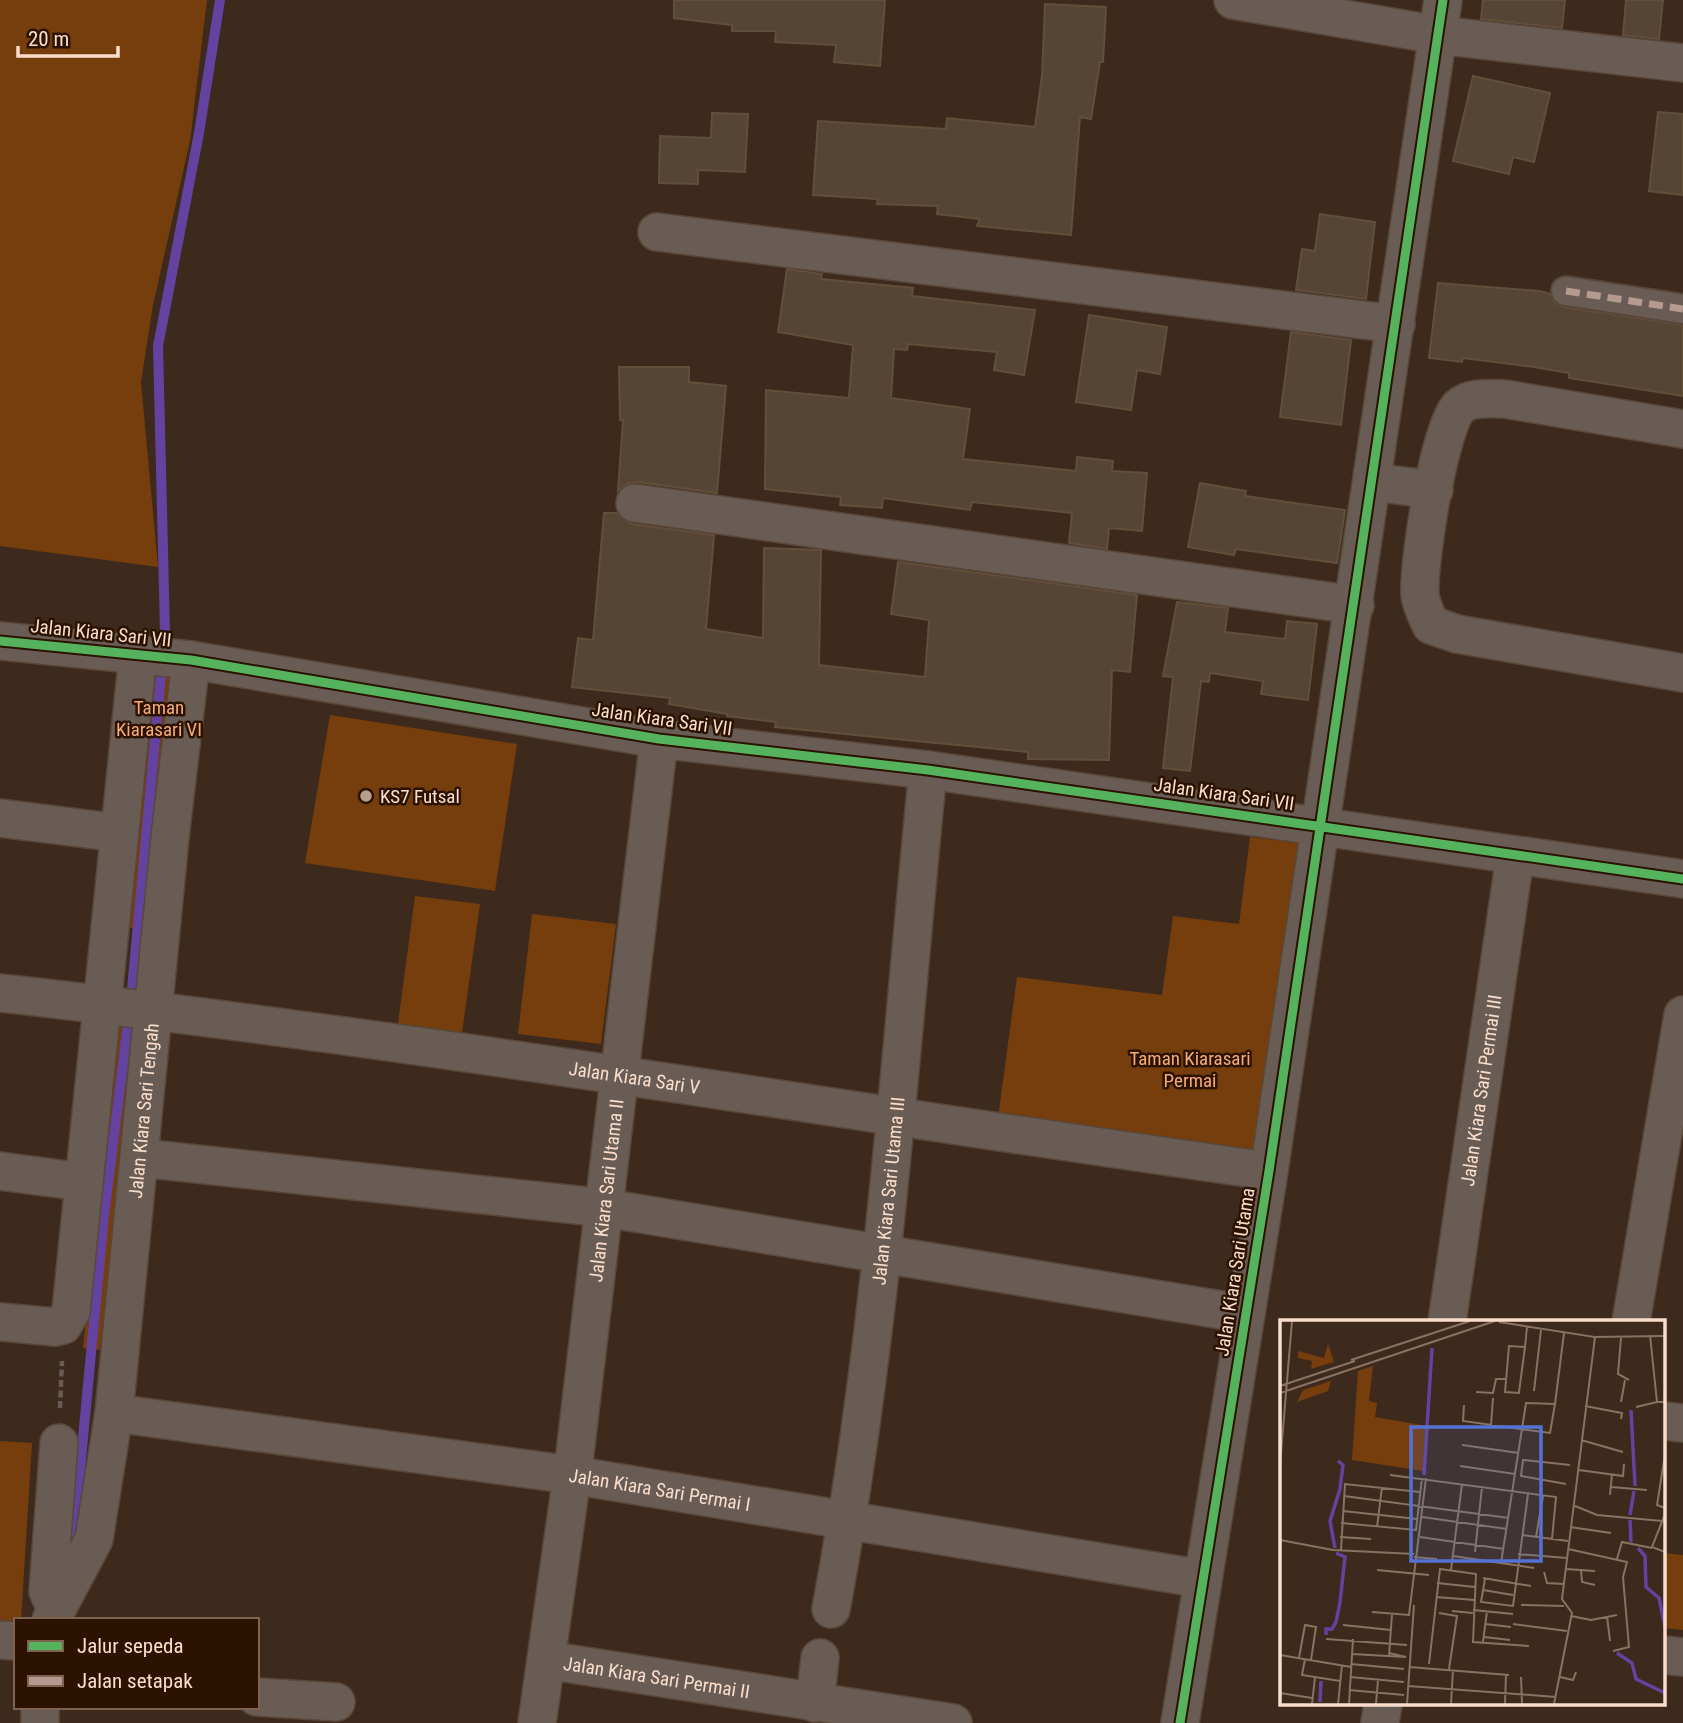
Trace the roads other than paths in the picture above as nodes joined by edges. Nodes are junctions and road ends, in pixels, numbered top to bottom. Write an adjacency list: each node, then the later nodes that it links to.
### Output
1 (1233, 0): 2 (street)
2 (1441, 18): 3 (street); 7 (street, Jalan Kiara Sari Utama)
3 (1683, 63)
4 (657, 232): 7 (street)
5 (1566, 291): 6 (street)
6 (1683, 309)
7 (1396, 324): 9 (street, Jalan Kiara Sari Utama)
8 (1683, 429): 10 (street)
9 (1373, 482): 10 (street); 12 (street, Jalan Kiara Sari Utama)
10 (1434, 490): 13 (street)
11 (635, 503): 14 (street)
12 (1367, 522): 13 (street); 14 (street, Jalan Kiara Sari Utama)
13 (1426, 533): 17 (street)
14 (1354, 605): 21 (street, Jalan Kiara Sari Utama)
15 (0, 641): 16 (street, Jalan Kiara Sari VII)
16 (164, 657): 18 (street, Jalan Kiara Sari VII); 22 (street, Jalan Kiara Sari Tengah); 26 (street, Jalan Kiara Sari Tengah)
17 (1683, 673)
18 (659, 738): 19 (street, Jalan Kiara Sari VII); 28 (street, Jalan Kiara Sari Utama II)
19 (928, 770): 21 (street, Jalan Kiara Sari VII); 29 (street, Jalan Kiara Sari Utama III)
20 (0, 818): 22 (street)
21 (1320, 825): 23 (street, Jalan Kiara Sari VII); 32 (street, Jalan Kiara Sari Utama)
22 (119, 833): 26 (street, Jalan Kiara Sari Tengah)
23 (1515, 856): 24 (street, Jalan Kiara Sari VII); 37 (street, Jalan Kiara Sari Permai III)
24 (1683, 879)
25 (0, 993): 26 (street, Jalan Kiara Sari V)
26 (128, 1008): 28 (street, Jalan Kiara Sari V); 30 (street, Jalan Kiara Sari Tengah); 33 (street, Jalan Kiara Sari Tengah)
27 (1683, 1016): 38 (street)
28 (618, 1073): 29 (street, Jalan Kiara Sari V); 34 (street, Jalan Kiara Sari Utama II)
29 (894, 1118): 32 (street, Jalan Kiara Sari V); 35 (street, Jalan Kiara Sari Utama III)
30 (141, 1158): 34 (street); 40 (street, Jalan Kiara Sari Tengah)
31 (0, 1171): 33 (street)
32 (1269, 1171): 36 (street, Jalan Kiara Sari Utama)
33 (83, 1182): 39 (street, Jalan Kiara Sari Tengah)
34 (605, 1208): 35 (street); 42 (street, Jalan Kiara Sari Utama II)
35 (883, 1254): 36 (street); 43 (street, Jalan Kiara Sari Utama III)
36 (1246, 1314): 44 (street, Jalan Kiara Sari Utama)
37 (1447, 1320)
38 (1631, 1320)
39 (0, 1322)
40 (114, 1413): 42 (street, Jalan Kiara Sari Permai I); 45 (street, Jalan Kiara Sari Tengah)
41 (59, 1443): 45 (street)
42 (572, 1475): 43 (street, Jalan Kiara Sari Permai I); 48 (street, Jalan Kiara Sari Permai II)
43 (848, 1519): 44 (street, Jalan Kiara Sari Permai I); 46 (street, Jalan Kiara Sari Utama III)
44 (1203, 1579): 54 (street, Jalan Kiara Sari Utama)
45 (64, 1593)
46 (831, 1609)
47 (820, 1658): 51 (street)
48 (546, 1661): 51 (street, Jalan Kiara Sari Permai II); 52 (street)
49 (259, 1697): 50 (street)
50 (336, 1702)
51 (815, 1703): 53 (street, Jalan Kiara Sari Permai II)
52 (537, 1723)
53 (953, 1723)
54 (1180, 1723)

